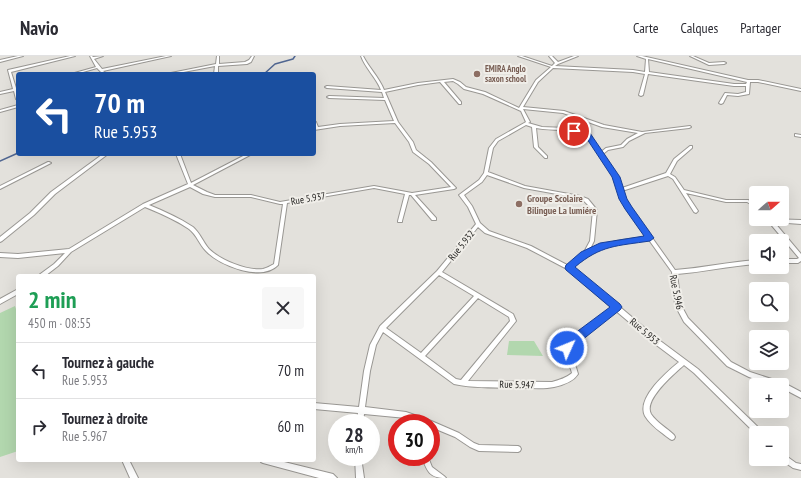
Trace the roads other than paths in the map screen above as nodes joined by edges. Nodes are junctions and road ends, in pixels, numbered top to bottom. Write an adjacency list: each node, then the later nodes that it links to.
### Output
1 (22, 56): 15 (street)
2 (74, 56): 28 (street)
3 (102, 56): 13 (street)
4 (170, 56): 20 (street)
5 (218, 56): 17 (street)
6 (253, 56): 17 (street)
7 (362, 56): 30 (street, Rue 5.937)
8 (519, 56): 18 (street)
9 (550, 56): 18 (street)
10 (577, 56): 18 (street)
11 (638, 56): 14 (street)
12 (691, 56): 16 (street)
13 (92, 57): 19 (street)
14 (647, 59): 24 (street); 26 (street)
15 (0, 61)
16 (724, 63)
17 (217, 65): 22 (street); 23 (street)
18 (556, 65): 24 (street); 38 (street)
19 (98, 67): 20 (street); 21 (street)
20 (102, 70)
21 (80, 72)
22 (179, 72)
23 (216, 72)
24 (647, 72): 26 (street); 32 (street)
25 (441, 81): 30 (street); 35 (street); 38 (street)
26 (748, 83): 29 (street); 36 (street)
27 (327, 88): 30 (street)
28 (16, 89): 31 (street)
29 (801, 90)
30 (383, 91): 34 (street, Rue 5.937)
31 (0, 93)
32 (641, 95)
33 (329, 96): 34 (street)
34 (385, 99): 40 (street, Rue 5.937)
35 (460, 103)
36 (721, 103)
37 (16, 107): 39 (street)
38 (522, 110): 41 (street); 45 (street)
39 (0, 111)
40 (396, 122): 44 (street); 61 (street, Rue 5.937)
41 (527, 124): 43 (street, Rue 5.946); 55 (street)
42 (689, 127): 45 (street)
43 (534, 128): 49 (street, Rue 5.946); 53 (street)
44 (316, 129)
45 (642, 133): 49 (street)
46 (796, 135): 47 (street)
47 (801, 136)
48 (691, 147): 56 (street)
49 (600, 154): 59 (street, Rue 5.946)
50 (103, 156): 73 (street)
51 (179, 156): 57 (street)
52 (246, 156): 57 (street)
53 (546, 157)
54 (49, 163): 58 (street)
55 (486, 173): 70 (street, Rue 5.932); 75 (street)
56 (668, 174): 59 (street); 60 (street)
57 (190, 185): 62 (street, Rue 5.937); 64 (street)
58 (0, 188)
59 (620, 190): 72 (street, Rue 5.946)
60 (682, 190): 63 (street); 65 (street)
61 (409, 194): 62 (street, Rue 5.937); 66 (street); 67 (street)
62 (285, 202): 64 (street)
63 (749, 202)
64 (145, 205): 74 (street)
65 (696, 210)
66 (434, 219)
67 (400, 221)
68 (789, 221): 69 (street)
69 (801, 222)
70 (478, 224): 80 (street, Rue 5.953); 81 (street, Rue 5.932)
71 (774, 226): 77 (street)
72 (650, 238): 75 (street); 82 (street, Rue 5.946)
73 (0, 240)
74 (70, 251): 76 (street); 83 (street)
75 (585, 254): 80 (street)
76 (0, 255)
77 (801, 257): 79 (street)
78 (749, 262): 82 (street)
79 (789, 262)
80 (569, 268): 87 (street, Rue 5.953)
81 (439, 272): 85 (street); 88 (street, Rue 5.932)
82 (674, 272): 91 (street, Rue 5.946)
83 (44, 274)
84 (16, 292): 86 (street)
85 (477, 296): 89 (street); 92 (street)
86 (0, 302)
87 (617, 307): 90 (street, Rue 5.953); 92 (street, Rue 5.947)
88 (382, 328): 89 (street, Rue 5.947); 96 (street, Rue 5.932)
89 (421, 358): 92 (street, Rue 5.947)
90 (683, 362): 99 (street, Rue 5.953); 101 (street)
91 (761, 378)
92 (462, 383)
93 (789, 389): 94 (street, Rue 5.946)
94 (801, 395)
95 (316, 406): 96 (street)
96 (362, 411): 97 (street, Rue 5.932); 98 (street)
97 (362, 414)
98 (399, 414)
99 (753, 426)
100 (440, 427): 102 (street)
101 (672, 437)
102 (518, 449)
103 (789, 461): 108 (street)
104 (126, 462): 109 (street)
105 (271, 462): 110 (street)
106 (359, 466): 111 (street)
107 (429, 466): 112 (street)
108 (801, 467)
109 (134, 478)
110 (333, 478)
111 (360, 478)
112 (442, 478)

